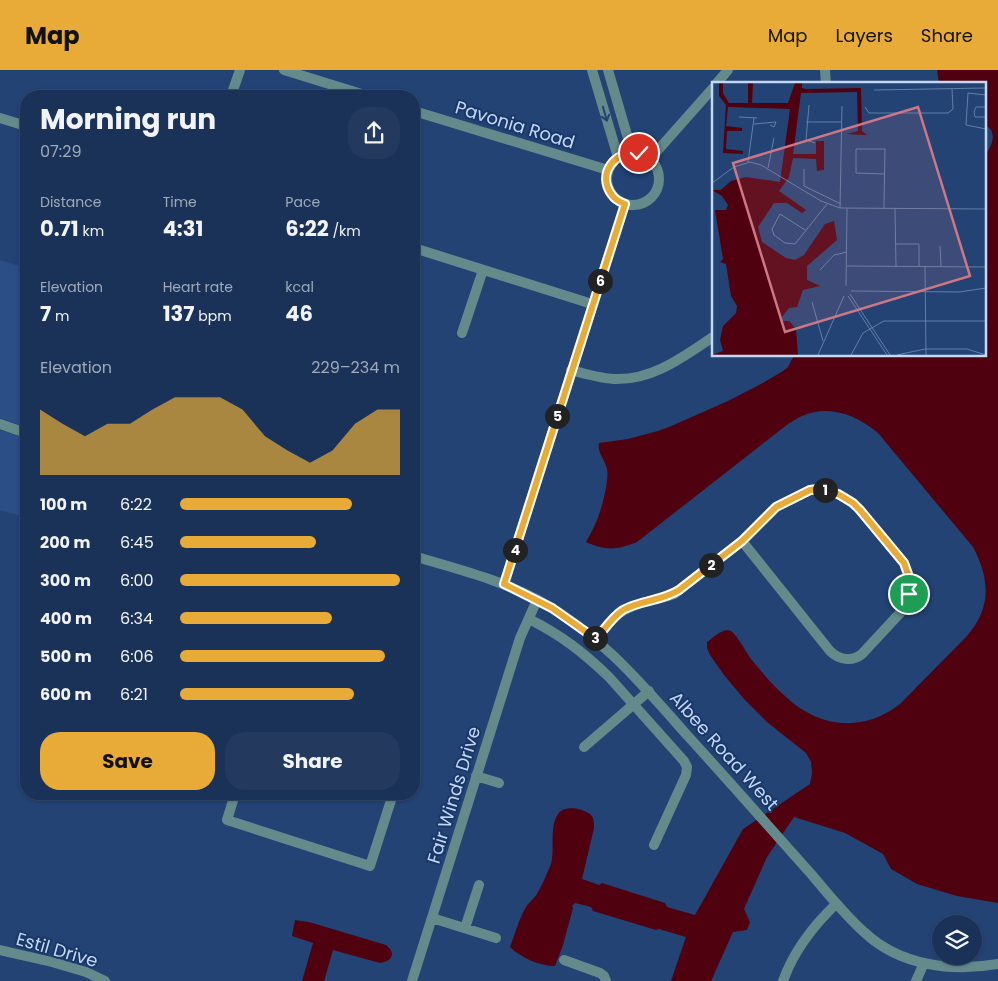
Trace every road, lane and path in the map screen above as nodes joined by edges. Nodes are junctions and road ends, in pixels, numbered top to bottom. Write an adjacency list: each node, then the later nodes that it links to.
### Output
1 (240, 70): 8 (street)
2 (284, 70): 9 (street)
3 (592, 70): 14 (street, one-way to 14)
4 (608, 70): 13 (street)
5 (728, 70): 6 (street)
6 (718, 82)
7 (712, 89): 15 (street)
8 (233, 90)
9 (349, 90)
10 (420, 113): 16 (street, Pavonia Road)
11 (0, 118): 12 (street)
12 (20, 124)
13 (632, 152): 14 (street); 15 (street)
14 (618, 157): 16 (street)
15 (650, 159): 17 (street)
16 (608, 170): 17 (street)
17 (625, 204): 20 (street)
18 (420, 250): 19 (street)
19 (483, 270): 20 (street); 21 (street)
20 (592, 304): 23 (street)
21 (462, 333)
22 (712, 337): 23 (street)
23 (571, 370): 28 (street)
24 (0, 424): 25 (street)
25 (20, 431)
26 (742, 541): 26 (street); 31 (street)
27 (420, 558): 28 (street, Albee Road West)
28 (504, 584): 29 (street, Albee Road West)
29 (537, 600): 30 (street, Fair Winds Drive); 31 (street, Albee Road West)
30 (529, 619): 33 (street); 35 (street, Fair Winds Drive)
31 (596, 639): 32 (street, Albee Road West)
32 (649, 692): 33 (street); 41 (street, Albee Road West)
33 (633, 705): 34 (street); 39 (street)
34 (584, 747)
35 (476, 776): 36 (street); 42 (street, Fair Winds Drive)
36 (499, 783)
37 (233, 800): 38 (street)
38 (391, 800)
39 (654, 845)
40 (479, 885): 43 (street)
41 (836, 904): 47 (street, Albee Road West); 52 (street)
42 (432, 918): 43 (street); 50 (street, Fair Winds Drive)
43 (465, 928): 44 (street)
44 (496, 938)
45 (0, 950): 49 (street, Estil Drive)
46 (564, 960): 51 (street)
47 (924, 964): 48 (street, Albee Road West); 53 (street)
48 (998, 964)
49 (105, 981)
50 (412, 981)
51 (606, 981)
52 (783, 981)
53 (916, 981)

